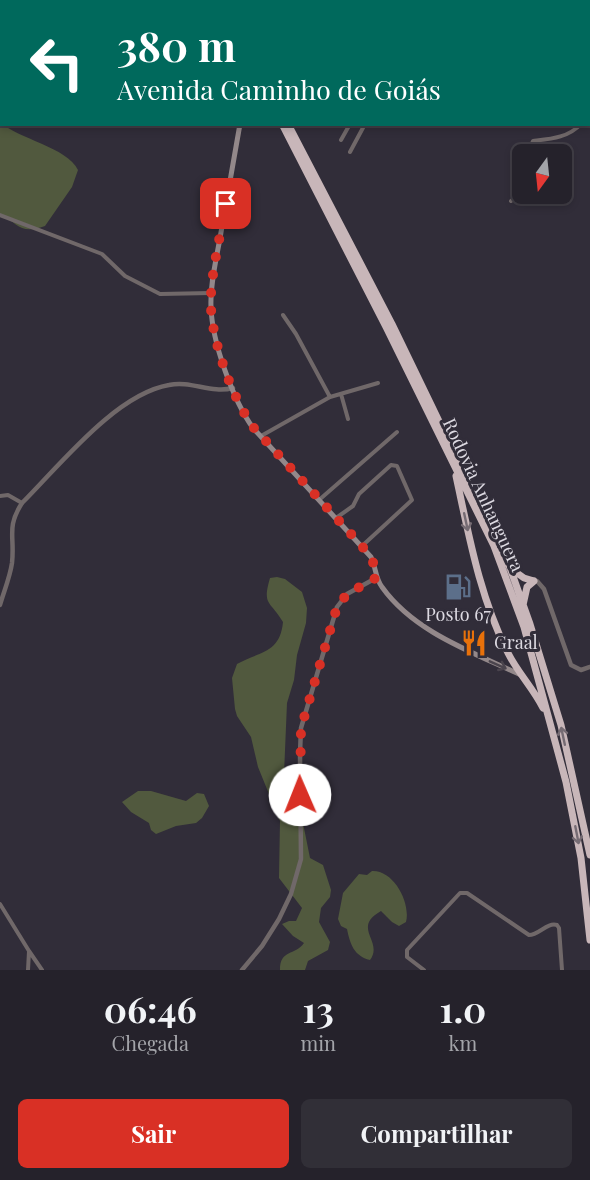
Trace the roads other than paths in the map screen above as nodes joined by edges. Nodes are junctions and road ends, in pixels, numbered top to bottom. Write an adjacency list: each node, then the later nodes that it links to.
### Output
1 (240, 126): 11 (main road)
2 (283, 126): 20 (highway, Rodovia Anhanguera)
3 (289, 126): 26 (highway, Rodovia Anhanguera)
4 (349, 126): 7 (street)
5 (364, 126): 9 (street)
6 (579, 126): 8 (street)
7 (341, 140)
8 (531, 144)
9 (350, 152)
10 (0, 214): 11 (street)
11 (211, 293): 14 (main road)
12 (283, 315): 16 (street)
13 (378, 383): 15 (street)
14 (233, 388): 19 (main road); 23 (street)
15 (341, 393): 16 (street); 17 (street)
16 (330, 397): 19 (street)
17 (348, 419)
18 (397, 432): 22 (street)
19 (261, 436): 22 (main road)
20 (454, 465): 32 (highway, one-way to 32); 33 (highway, Rodovia Anhanguera)
21 (0, 496): 23 (street)
22 (319, 500): 24 (main road)
23 (22, 503): 29 (street)
24 (336, 518): 25 (main road); 25 (street)
25 (362, 546): 27 (main road)
26 (510, 568): 28 (highway); 30 (highway, Rodovia Anhanguera)
27 (376, 578): 32 (main road, one-way to 32); 40 (street)
28 (534, 581): 30 (highway); 31 (street)
29 (0, 605)
30 (524, 605): 34 (highway, Rodovia Anhanguera, one-way to 30)
31 (590, 667)
32 (524, 677): 33 (highway)
33 (551, 723): 36 (highway, Rodovia Anhanguera, one-way to 36)
34 (590, 855)
35 (0, 904): 37 (street)
36 (590, 940)
37 (29, 951): 38 (street); 39 (street)
38 (28, 970)
39 (42, 970)
40 (242, 970)
41 (424, 970): 42 (street)
42 (562, 970)

